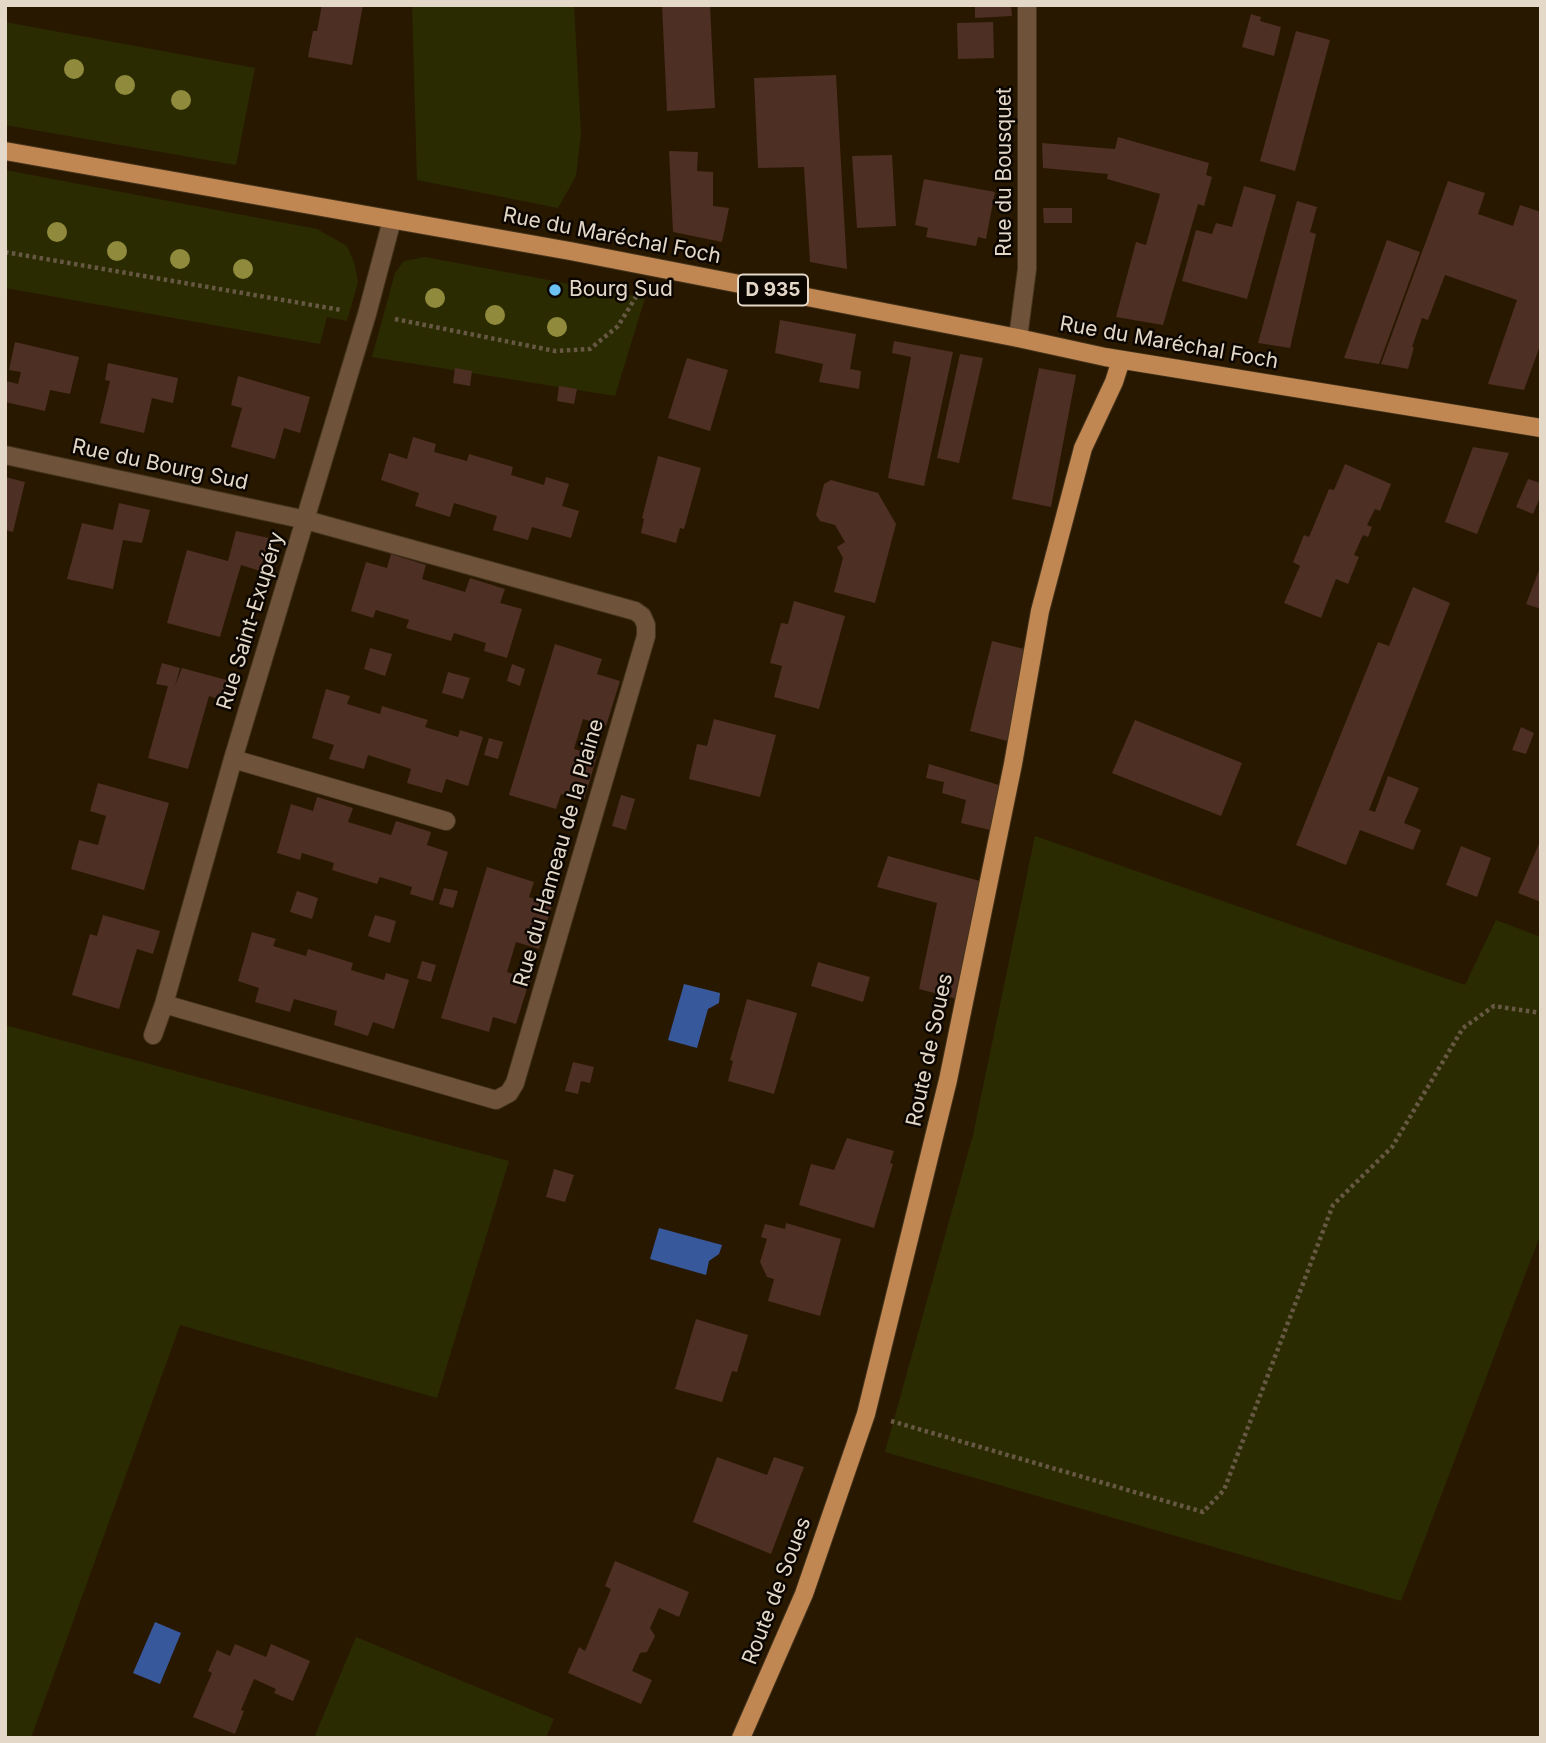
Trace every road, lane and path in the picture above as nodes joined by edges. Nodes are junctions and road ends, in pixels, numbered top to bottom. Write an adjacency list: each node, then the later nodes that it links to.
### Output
1 (1027, 5): 4 (street, Rue du Bousquet)
2 (5, 151): 3 (main road, Rue du Maréchal Foch / D 935)
3 (392, 220): 4 (main road, Rue du Maréchal Foch / D 935); 8 (street, Rue Saint-Exupéry)
4 (1018, 338): 5 (main road, Rue du Maréchal Foch / D 935)
5 (1121, 360): 6 (main road, Rue du Maréchal Foch / D 935); 14 (main road, Route de Soues)
6 (1541, 428)
7 (5, 455): 8 (street, Rue du Bourg Sud)
8 (306, 520): 9 (street, Rue Saint-Exupéry); 11 (street, Rue du Hameau de la Plaine)
9 (233, 760): 10 (street); 11 (street, Rue Saint-Exupéry)
10 (446, 821)
11 (164, 1004): 13 (street, Rue Saint-Exupéry)
12 (1541, 1013): 14 (path)
13 (153, 1035)
14 (866, 1415): 15 (main road, Route de Soues)
15 (741, 1738)

